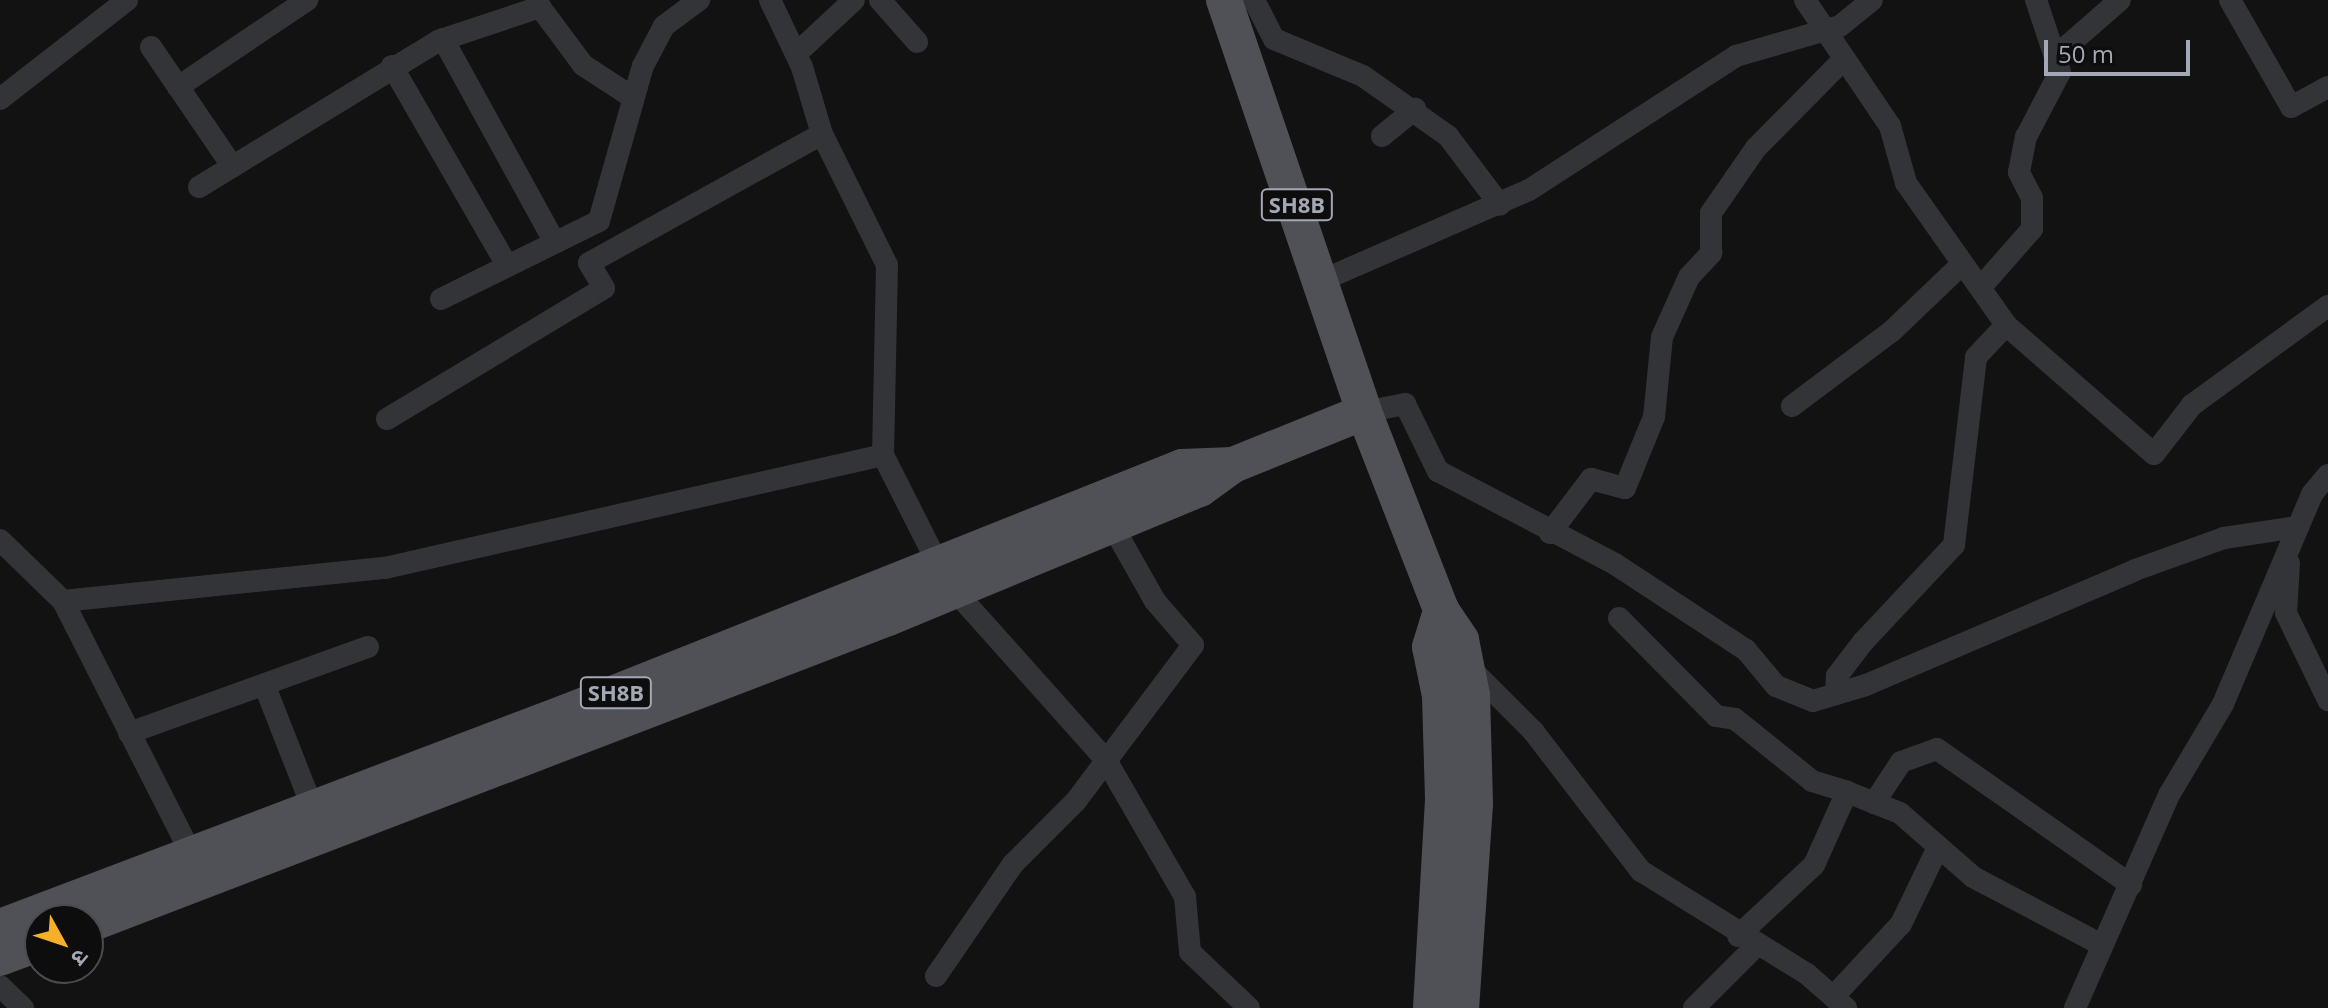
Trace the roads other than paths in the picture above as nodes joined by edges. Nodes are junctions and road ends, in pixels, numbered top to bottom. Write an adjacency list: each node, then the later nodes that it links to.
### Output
1 (127, 0): 24 (street)
2 (307, 0): 21 (street)
3 (699, 0): 23 (street)
4 (770, 0): 17 (street)
5 (854, 0): 17 (street)
6 (880, 0): 15 (street)
7 (1805, 0): 13 (street)
8 (1872, 0): 13 (street)
9 (2036, 0): 18 (street)
10 (2120, 0): 18 (street)
11 (2230, 0): 22 (street)
12 (1237, 2): 25 (street); 34 (main road, SH8B)
13 (1824, 29): 19 (street); 30 (street)
14 (443, 39): 20 (street); 23 (street); 31 (street)
15 (917, 42)
16 (151, 47): 21 (street)
17 (796, 54): 26 (street)
18 (2058, 54): 35 (street)
19 (1843, 60): 32 (street); 47 (street)
20 (392, 66): 28 (street); 33 (street)
21 (178, 87): 28 (street)
22 (2328, 87)
23 (632, 97): 31 (street)
24 (0, 99)
25 (1415, 109): 27 (street); 30 (street)
26 (822, 134): 41 (street); 42 (street)
27 (1382, 136)
28 (233, 167): 29 (street)
29 (199, 187)
30 (1500, 205): 34 (street)
31 (554, 241): 33 (street)
32 (1962, 264): 35 (street); 39 (street)
33 (507, 265): 36 (street)
34 (1323, 280): 40 (main road, SH8B)
35 (1981, 287): 38 (street)
36 (441, 299)
37 (2328, 306): 38 (street)
38 (2006, 325): 57 (street)
39 (1792, 406)
40 (1364, 412): 43 (main road, SH8B); 47 (street); 52 (main road)
41 (387, 419)
42 (883, 455): 50 (street); 51 (street)
43 (1233, 465): 46 (main road, SH8B); 50 (main road, SH8B)
44 (2328, 475): 45 (street)
45 (2320, 495): 48 (street)
46 (1112, 525): 50 (main road, SH8B); 60 (street)
47 (1550, 533): 57 (street)
48 (2294, 536): 57 (street); 58 (street); 66 (street)
49 (0, 540): 51 (street)
50 (946, 577): 60 (street); 63 (main road, SH8B); 65 (main road, SH8B)
51 (63, 601): 59 (street)
52 (1441, 610): 55 (main road); 73 (main road)
53 (1619, 618): 61 (street)
54 (368, 647): 56 (street)
55 (1466, 664): 69 (street); 73 (main road)
56 (266, 689): 59 (street); 63 (street)
57 (1836, 694)
58 (2328, 700)
59 (129, 733): 65 (street)
60 (1106, 760): 74 (street); 78 (street)
61 (1847, 792): 62 (street); 69 (street)
62 (1874, 803): 64 (street); 66 (street)
63 (313, 809): 65 (main road, SH8B)
64 (1938, 847): 70 (street); 76 (street)
65 (198, 868): 67 (main road, SH8B); 68 (main road, SH8B)
66 (2131, 885): 70 (street)
67 (104, 917)
68 (0, 927)
69 (1747, 941): 76 (street); 81 (street)
70 (2100, 944): 82 (street)
71 (24, 949): 72 (main road)
72 (0, 958)
73 (1448, 972): 79 (main road); 80 (main road)
74 (936, 976)
75 (0, 986): 77 (street)
76 (1840, 1002)
77 (23, 1008)
78 (1249, 1008)
79 (1431, 1008)
80 (1461, 1008)
81 (1694, 1008)
82 (2075, 1008)

